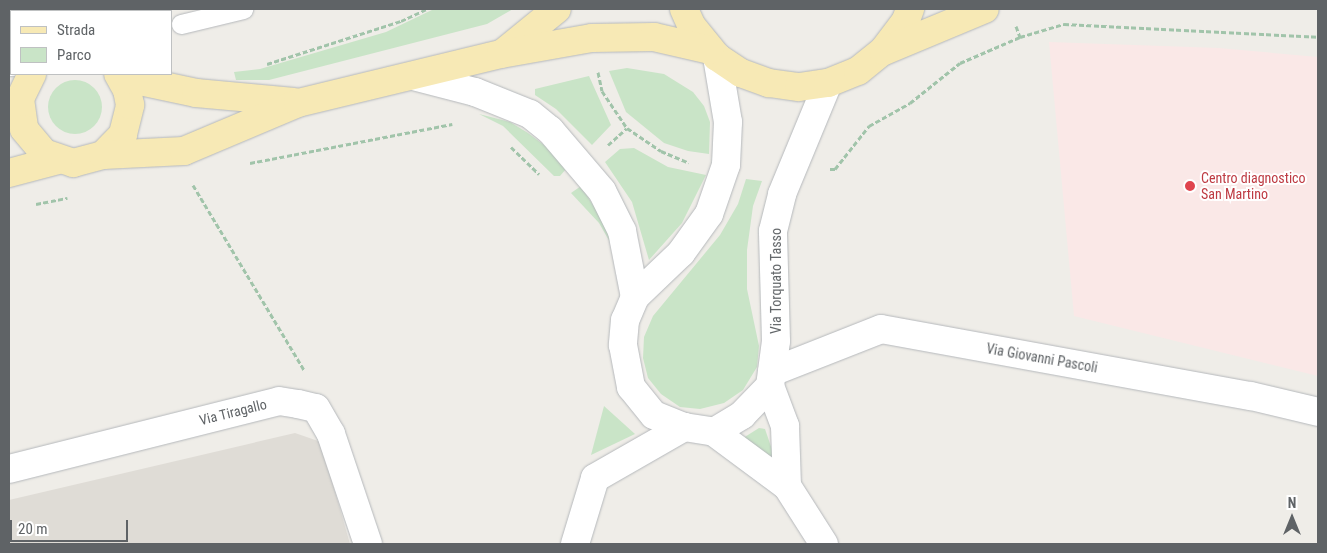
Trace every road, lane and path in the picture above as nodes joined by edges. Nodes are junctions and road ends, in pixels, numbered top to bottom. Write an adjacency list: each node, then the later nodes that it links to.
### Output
1 (243, 9): 7 (lane)
2 (427, 9): 12 (path)
3 (557, 9): 11 (main road)
4 (684, 9): 10 (main road)
5 (910, 9): 9 (main road)
6 (985, 9): 9 (main road)
7 (181, 24)
8 (1318, 36): 27 (path)
9 (883, 51): 16 (main road)
10 (713, 53): 11 (main road); 16 (main road); 31 (street)
11 (501, 54): 15 (main road)
12 (257, 67)
13 (31, 75): 17 (main road)
14 (119, 75): 18 (main road); 23 (main road)
15 (413, 76): 18 (main road); 26 (street)
16 (828, 83): 27 (street, Via Torquato Tasso)
17 (15, 100): 24 (main road)
18 (298, 102): 22 (main road)
19 (462, 124): 25 (path)
20 (627, 128): 26 (path)
21 (504, 139): 26 (path)
22 (184, 151): 23 (main road); 33 (path)
23 (103, 155): 24 (main road)
24 (58, 160): 28 (main road)
25 (246, 164)
26 (582, 167): 31 (street)
27 (792, 169): 32 (street, Via Torquato Tasso)
28 (9, 173)
29 (74, 197): 30 (path)
30 (28, 206)
31 (635, 297): 35 (street)
32 (771, 379): 34 (street, Via Giovanni Pascoli); 36 (street); 38 (street)
33 (316, 408): 37 (street, Via Tiragallo); 39 (street)
34 (1318, 412)
35 (684, 427): 36 (street); 40 (street)
36 (714, 432): 38 (street)
37 (9, 469)
38 (787, 486): 41 (street)
39 (368, 544)
40 (576, 544)
41 (824, 544)

